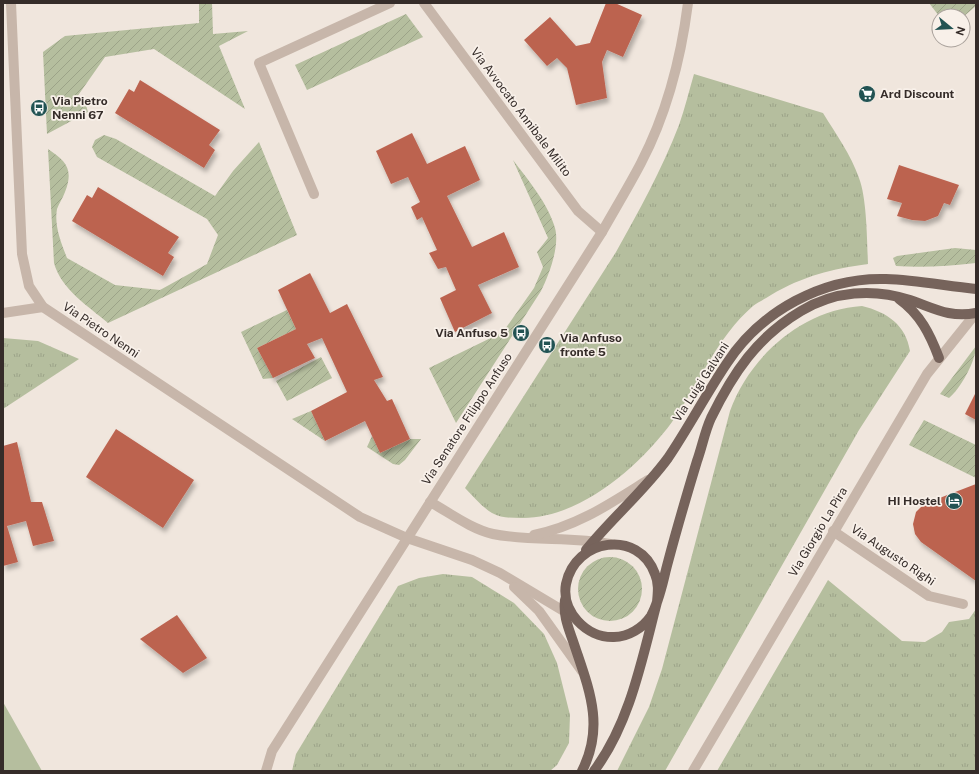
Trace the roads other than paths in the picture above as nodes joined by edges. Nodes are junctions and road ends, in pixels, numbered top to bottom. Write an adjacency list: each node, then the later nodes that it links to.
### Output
1 (11, 3): 9 (street, Via Pietro Nenni)
2 (390, 3): 5 (street)
3 (424, 3): 6 (street, Via Avvocato Annibale Milito)
4 (688, 3): 6 (street, Via Senatore Filippo Anfuso)
5 (314, 194)
6 (602, 232): 14 (street, Via Senatore Filippo Anfuso)
7 (976, 289): 13 (main road, Via Luigi Galvani)
8 (890, 294): 11 (main road, Via Luigi Galvani); 12 (main road); 23 (main road, Via Luigi Galvani)
9 (43, 307): 10 (street); 17 (street, Via Pietro Nenni)
10 (3, 313)
11 (976, 313): 12 (street, Via Giorgio La Pira)
12 (939, 358): 15 (street, Via Giorgio La Pira)
13 (652, 478): 16 (street); 18 (main road, Via Luigi Galvani)
14 (430, 502): 16 (street); 17 (street, Via Senatore Filippo Anfuso)
15 (833, 531): 24 (street, Via Augusto Righi); 31 (street, Via Giorgio La Pira)
16 (520, 537): 18 (street)
17 (407, 538): 21 (street, Via Pietro Nenni); 28 (street, Via Senatore Filippo Anfuso)
18 (594, 541): 19 (street); 20 (main road, Via Luigi Galvani)
19 (610, 544): 20 (main road); 23 (main road)
20 (581, 556): 22 (main road)
21 (500, 573): 25 (street); 27 (street)
22 (566, 585): 25 (main road); 26 (main road)
23 (657, 602): 26 (main road); 30 (main road)
24 (963, 604)
25 (564, 611): 26 (street); 27 (main road)
26 (574, 617)
27 (582, 671): 29 (main road)
28 (266, 771)
29 (582, 771)
30 (594, 771)
31 (693, 771)

